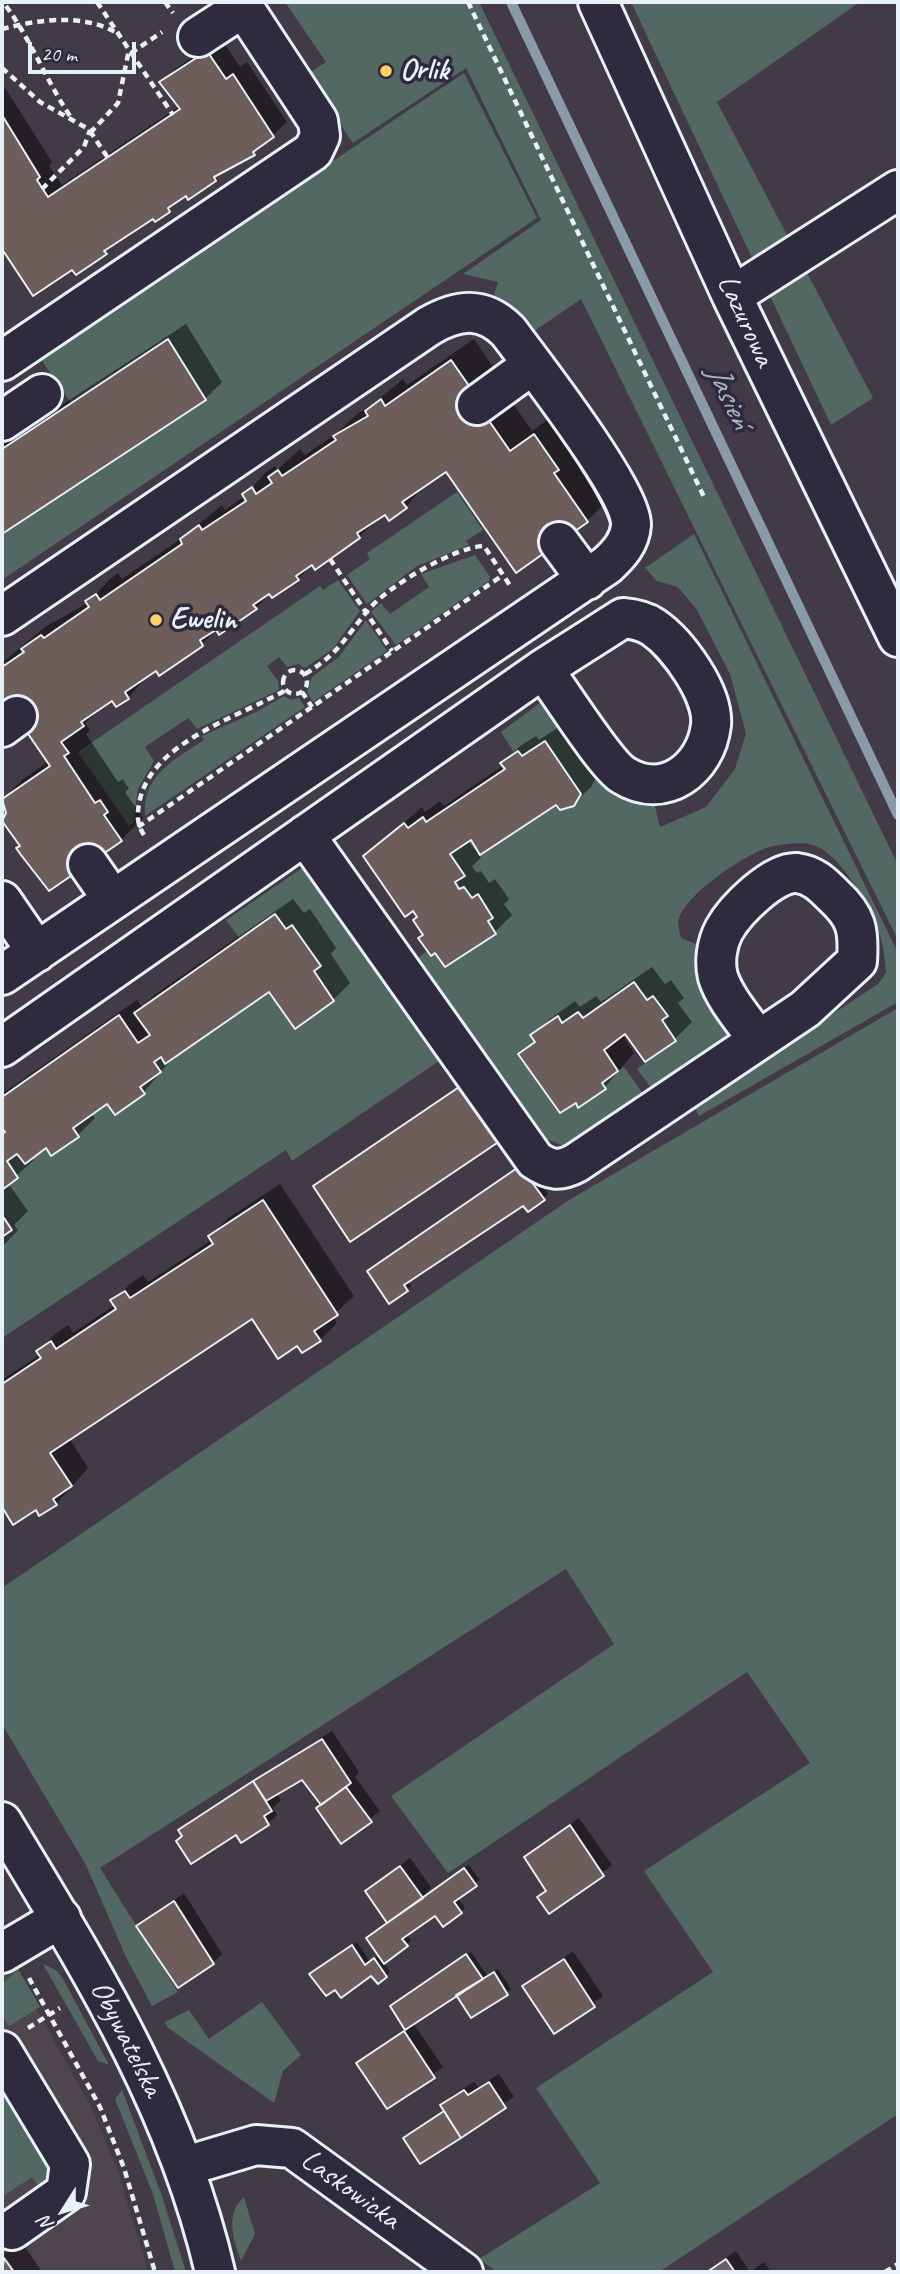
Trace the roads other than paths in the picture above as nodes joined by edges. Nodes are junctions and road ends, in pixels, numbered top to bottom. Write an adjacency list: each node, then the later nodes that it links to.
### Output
1 (598, 2): 5 (street, Lazurowa)
2 (242, 5): 3 (street); 6 (street)
3 (180, 25)
4 (898, 190): 5 (street)
5 (732, 296): 14 (street, Lazurowa)
6 (7, 346)
7 (532, 365): 9 (street); 12 (street); 13 (street)
8 (42, 394): 10 (street)
9 (477, 405)
10 (2, 421)
11 (559, 542): 12 (street)
12 (587, 580): 18 (street)
13 (2, 616)
14 (898, 637)
15 (543, 669): 15 (street); 16 (street)
16 (305, 835): 22 (street); 23 (street)
17 (88, 864): 18 (street)
18 (113, 900): 20 (street)
19 (2, 901): 20 (street)
20 (37, 952): 21 (street)
21 (2, 975)
22 (758, 1040)
23 (2, 1047)
24 (2, 1822): 25 (street, Obywatelska)
25 (61, 1918): 26 (street); 28 (street, Obywatelska)
26 (6, 1950)
27 (2, 2052): 29 (street)
28 (186, 2166): 30 (street, Obywatelska); 31 (street, Laskowicka)
29 (12, 2230)
30 (215, 2272)
31 (463, 2272)

